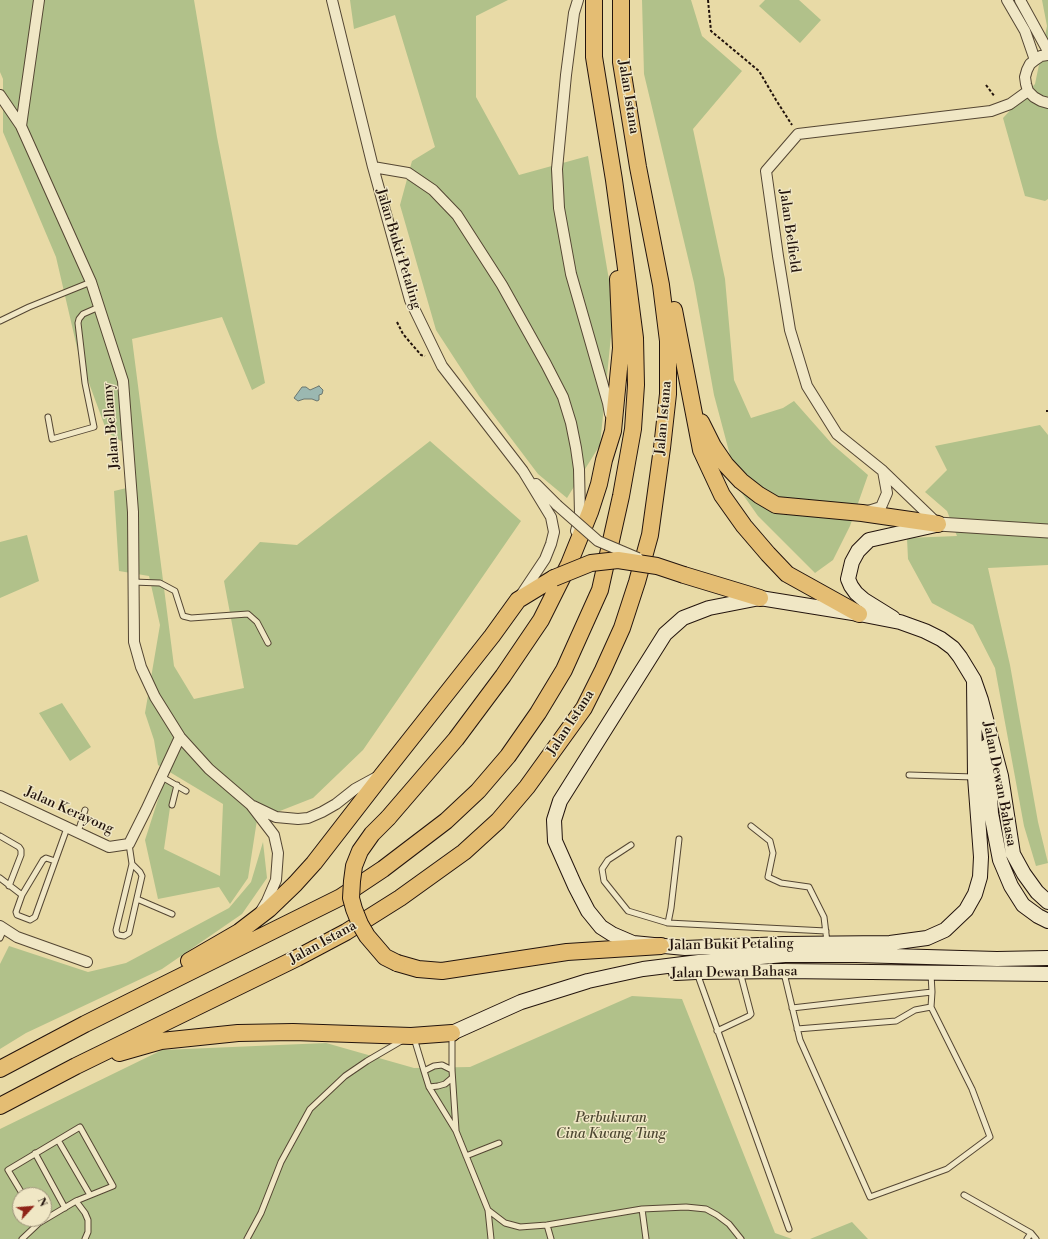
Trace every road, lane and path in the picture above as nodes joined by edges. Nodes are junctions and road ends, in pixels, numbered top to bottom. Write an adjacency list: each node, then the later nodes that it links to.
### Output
1 (39, 0): 17 (street)
2 (332, 0): 19 (street, Jalan Bukit Petaling)
3 (578, 0): 29 (street)
4 (594, 0): 20 (main road, Jalan Istana)
5 (621, 0): 21 (main road, Jalan Istana)
6 (708, 0): 18 (path)
7 (1007, 0): 11 (street)
8 (1020, 0): 9 (street)
9 (1048, 51)
10 (1048, 55): 11 (street)
11 (1035, 60): 13 (street)
12 (986, 85): 15 (path)
13 (1028, 91): 16 (street); 18 (street)
14 (0, 95): 17 (street, Jalan Bellamy)
15 (995, 97)
16 (1048, 103)
17 (21, 126): 22 (street, Jalan Bellamy)
18 (798, 134): 31 (street, Jalan Belfield)
19 (373, 167): 26 (street, Jalan Bukit Petaling); 35 (street)
20 (614, 180): 29 (main road); 90 (main road, Jalan Istana)
21 (648, 216): 27 (main road); 95 (main road, Jalan Istana)
22 (91, 282): 23 (street, Jalan Bellamy); 24 (lane)
23 (99, 307): 28 (lane); 37 (street, Jalan Bellamy)
24 (0, 321)
25 (397, 322): 26 (path)
26 (439, 361): 30 (street, Jalan Bukit Petaling)
27 (692, 402): 32 (main road); 40 (main road)
28 (48, 417)
29 (613, 431): 35 (main road)
30 (523, 471): 36 (street, Jalan Bukit Petaling, bridge); 39 (street, Jalan Bukit Petaling)
31 (882, 471): 32 (street); 33 (street, Jalan Belfield)
32 (862, 513): 33 (main road)
33 (938, 524): 34 (street); 41 (main road)
34 (1048, 531)
35 (569, 564): 76 (main road, bridge)
36 (657, 566): 38 (main road, bridge); 39 (main road, bridge)
37 (133, 582): 42 (lane); 45 (street, Jalan Bellamy)
38 (760, 598): 40 (main road, Jalan Dewan Bahasa); 76 (main road, Jalan Bukit Petaling)
39 (518, 600): 46 (main road)
40 (859, 614): 41 (main road, Jalan Dewan Bahasa)
41 (900, 622): 43 (main road, Jalan Dewan Bahasa)
42 (268, 642)
43 (974, 680): 44 (main road, Jalan Dewan Bahasa); 49 (main road, Jalan Bukit Petaling)
44 (986, 718): 69 (main road, Jalan Dewan Bahasa); 71 (main road)
45 (180, 737): 48 (street, Jalan Kerayong); 54 (street, Jalan Bellamy)
46 (382, 774): 54 (street, Jalan Bellamy); 72 (main road)
47 (909, 775): 49 (lane)
48 (162, 777): 50 (lane); 61 (street, Jalan Kerayong)
49 (975, 777): 75 (main road, Jalan Bukit Petaling)
50 (176, 785): 51 (lane); 53 (lane)
51 (186, 791)
52 (0, 796): 57 (street, Jalan Kerayong)
53 (172, 805)
54 (251, 805): 72 (street, Jalan Bellamy)
55 (85, 810): 58 (lane)
56 (751, 826): 75 (lane)
57 (68, 828): 58 (street, Jalan Kerayong); 63 (lane)
58 (78, 832): 61 (street, Jalan Kerayong)
59 (0, 836): 66 (lane)
60 (679, 839): 73 (lane)
61 (129, 844): 64 (lane)
62 (631, 845): 73 (lane)
63 (55, 861): 67 (lane); 67 (lane)
64 (132, 864): 68 (lane); 68 (lane)
65 (0, 878): 66 (lane)
66 (9, 886): 67 (lane)
67 (22, 895)
68 (137, 899): 70 (lane)
69 (1048, 902)
70 (172, 914)
71 (1048, 920)
72 (254, 921): 90 (main road)
73 (668, 923): 75 (lane)
74 (1, 931): 80 (street)
75 (826, 937): 77 (main road, Jalan Bukit Petaling)
76 (661, 946): 77 (main road, Jalan Bukit Petaling)
77 (685, 948): 78 (main road)
78 (785, 956): 79 (main road, Jalan Dewan Bahasa); 86 (main road, Jalan Dewan Bahasa)
79 (1048, 958)
80 (87, 962)
81 (740, 971): 82 (main road, Jalan Dewan Bahasa); 83 (main road, Jalan Dewan Bahasa); 92 (lane)
82 (783, 971): 84 (main road, Jalan Dewan Bahasa); 89 (lane)
83 (696, 972): 86 (main road, Jalan Dewan Bahasa); 92 (lane)
84 (931, 973): 85 (main road, Jalan Dewan Bahasa); 87 (lane)
85 (1048, 974)
86 (588, 981): 93 (main road, Jalan Dewan Bahasa)
87 (932, 992): 88 (lane); 89 (lane)
88 (931, 1007): 91 (lane); 91 (lane)
89 (792, 1008): 91 (lane)
90 (85, 1024): 96 (main road, Jalan Istana)
91 (797, 1029)
92 (718, 1031): 117 (lane)
93 (452, 1033): 94 (main road); 97 (lane)
94 (412, 1036): 95 (main road); 98 (lane); 121 (lane)
95 (76, 1066): 101 (main road, Jalan Istana)
96 (0, 1069)
97 (452, 1070): 98 (lane); 99 (lane)
98 (424, 1071): 100 (lane)
99 (452, 1078): 100 (lane); 102 (lane)
100 (429, 1087): 102 (lane)
101 (0, 1106)
102 (456, 1131): 106 (lane)
103 (58, 1140): 105 (lane); 108 (lane); 108 (lane)
104 (499, 1143): 106 (lane)
105 (35, 1153): 107 (lane); 111 (lane)
106 (466, 1156): 113 (lane)
107 (18, 1187)
108 (90, 1195): 110 (lane)
109 (964, 1195): 118 (lane)
110 (76, 1201): 111 (lane); 120 (lane)
111 (65, 1208): 114 (lane)
112 (642, 1209): 115 (lane); 124 (lane); 125 (lane)
113 (488, 1210): 115 (lane); 122 (lane)
114 (52, 1214)
115 (547, 1225): 123 (lane)
116 (33, 1227): 119 (lane)
117 (788, 1229)
118 (1031, 1233): 126 (lane); 127 (lane)
119 (22, 1239)
120 (85, 1239)
121 (247, 1239)
122 (491, 1239)
123 (551, 1239)
124 (646, 1239)
125 (741, 1239)
126 (1027, 1239)
127 (1036, 1239)

